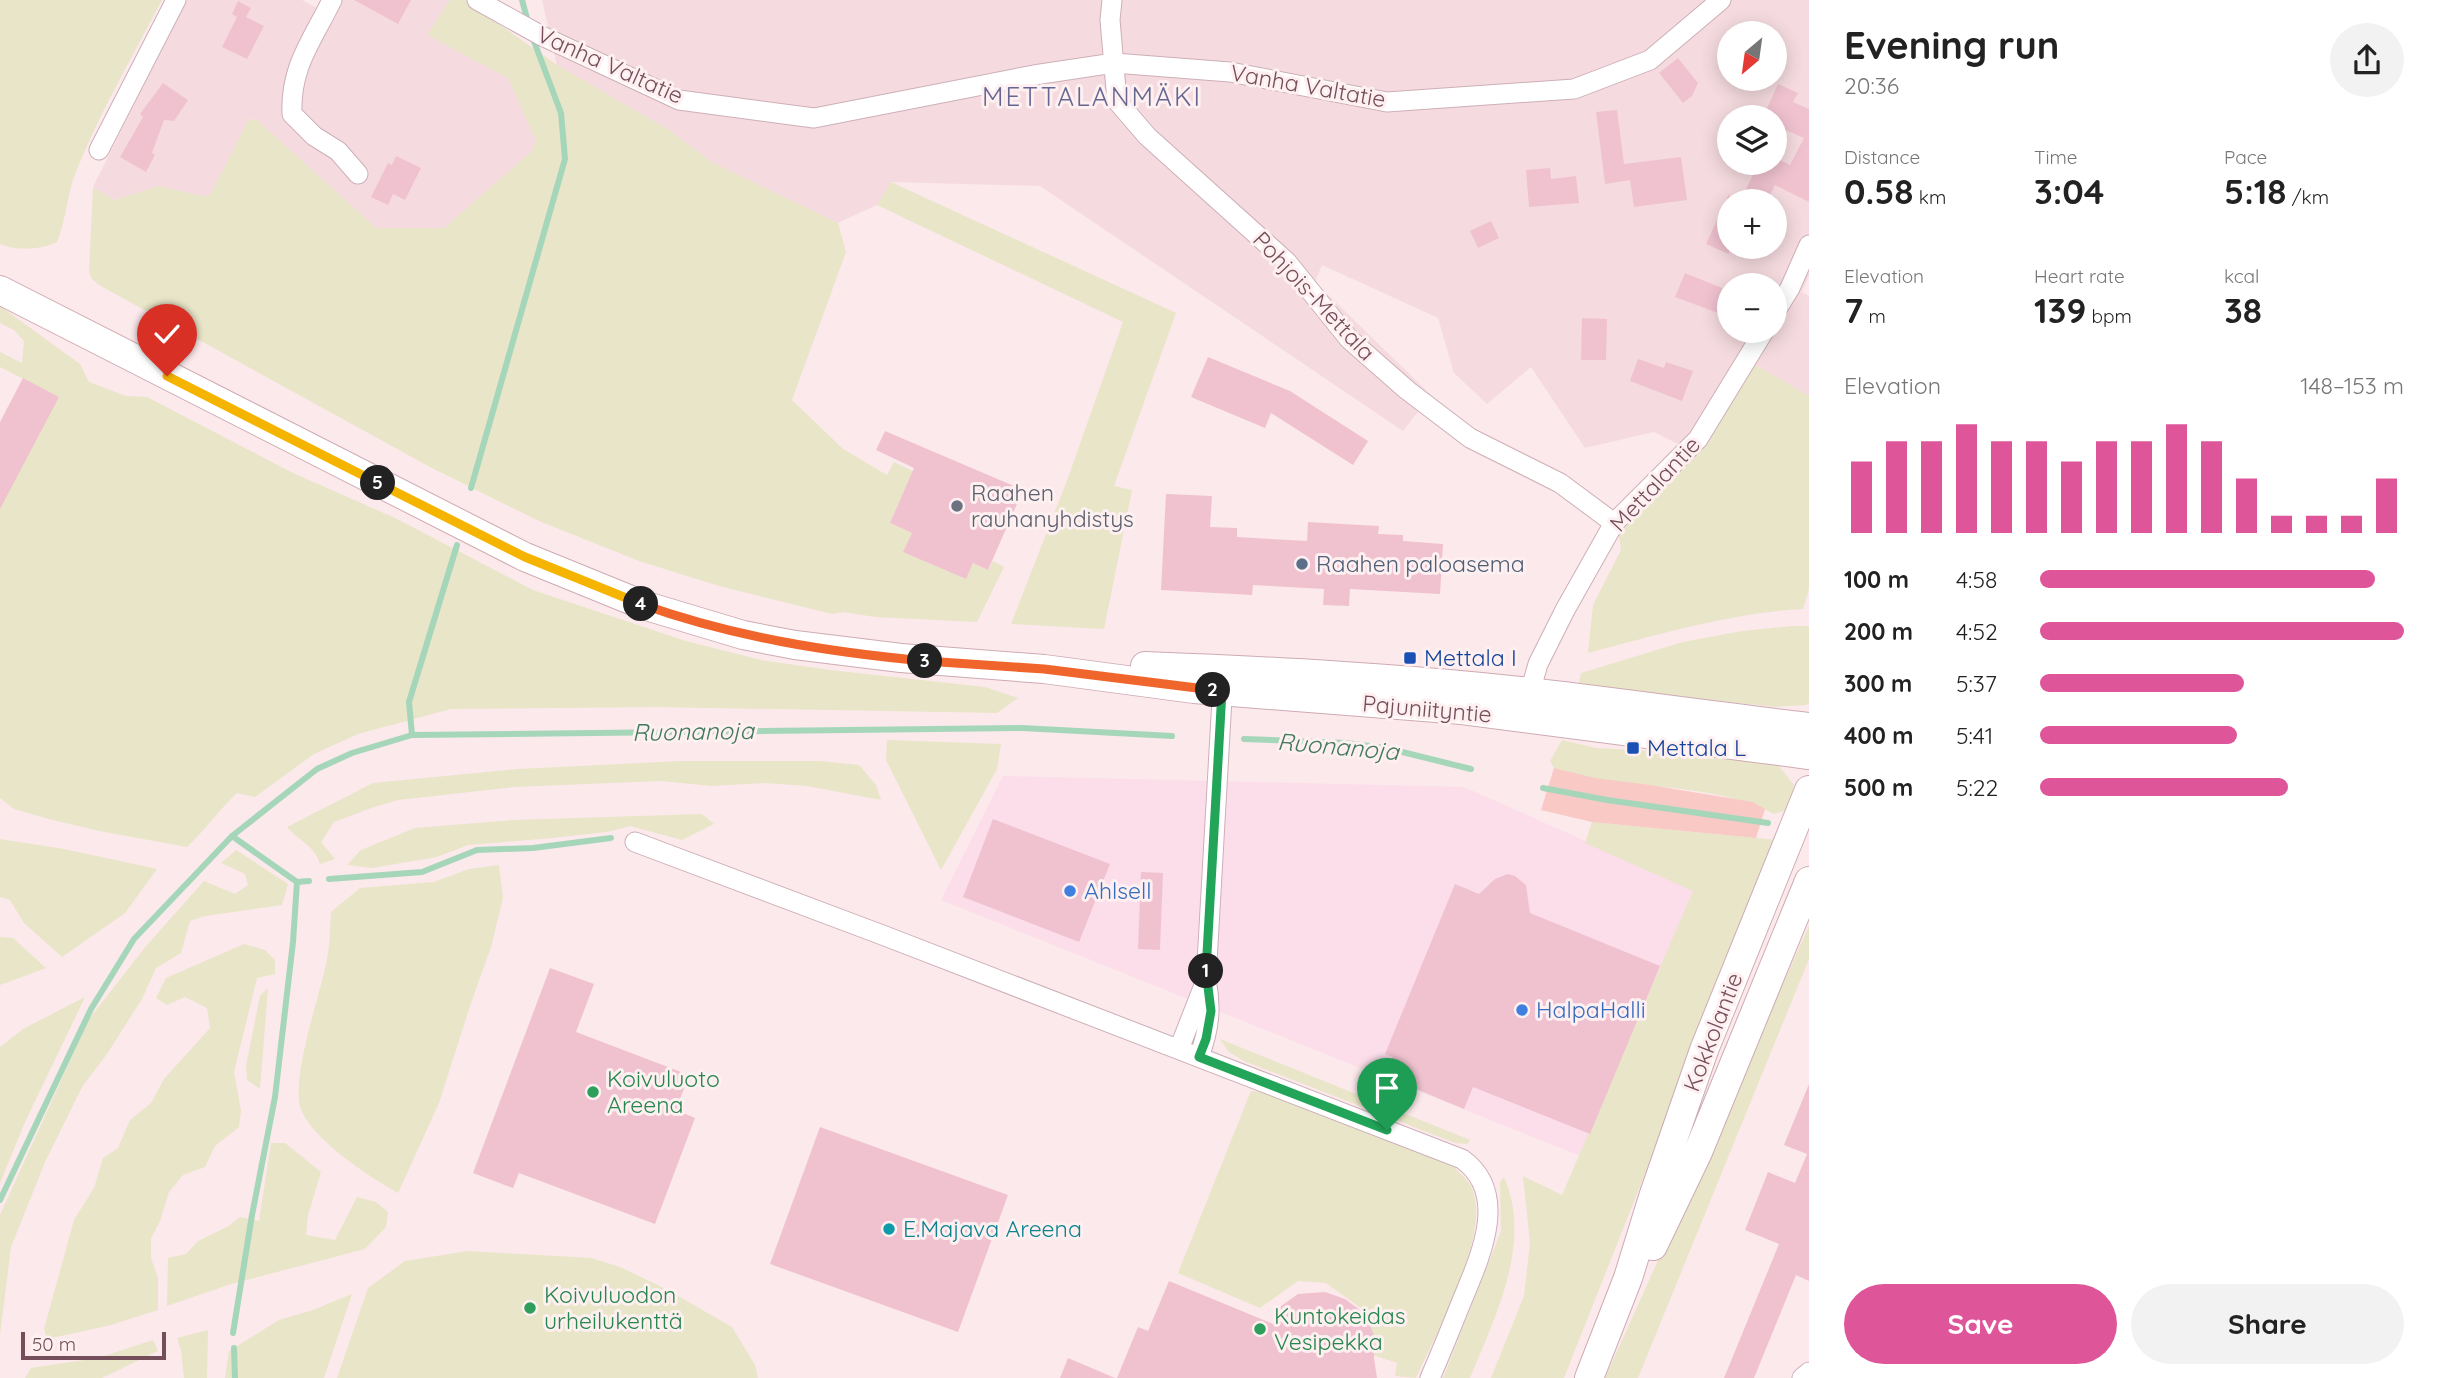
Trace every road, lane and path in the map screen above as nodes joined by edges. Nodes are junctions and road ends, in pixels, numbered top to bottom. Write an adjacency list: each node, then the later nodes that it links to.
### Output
1 (176, 0): 7 (street)
2 (332, 0): 8 (street)
3 (477, 0): 6 (street, Vanha Valtatie)
4 (1112, 0): 6 (street, Pohjois-Mettala)
5 (1721, 0): 6 (street, Vanha Valtatie)
6 (1114, 63): 13 (street, Pohjois-Mettala)
7 (99, 150)
8 (358, 174)
9 (1809, 245): 11 (street)
10 (0, 290): 14 (street, Pajuniityntie)
11 (1787, 293)
12 (1757, 343): 13 (street, Mettalantie)
13 (1614, 523): 15 (street, Mettalantie)
14 (1223, 680): 15 (street, Pajuniityntie); 21 (street)
15 (1527, 705): 16 (street, Pajuniityntie); 17 (street, Pajuniityntie)
16 (1809, 727)
17 (1809, 755)
18 (1809, 790): 24 (street, Kokkolantie)
19 (635, 842): 22 (street)
20 (1809, 881): 24 (street, Kokkolantie)
21 (1206, 980): 22 (street); 23 (street)
22 (1179, 1049): 23 (street)
23 (1199, 1057): 26 (street)
24 (1629, 1278): 27 (street, Kokkolantie)
25 (1809, 1372): 28 (street)
26 (1430, 1378)
27 (1589, 1378)
28 (1802, 1378)

